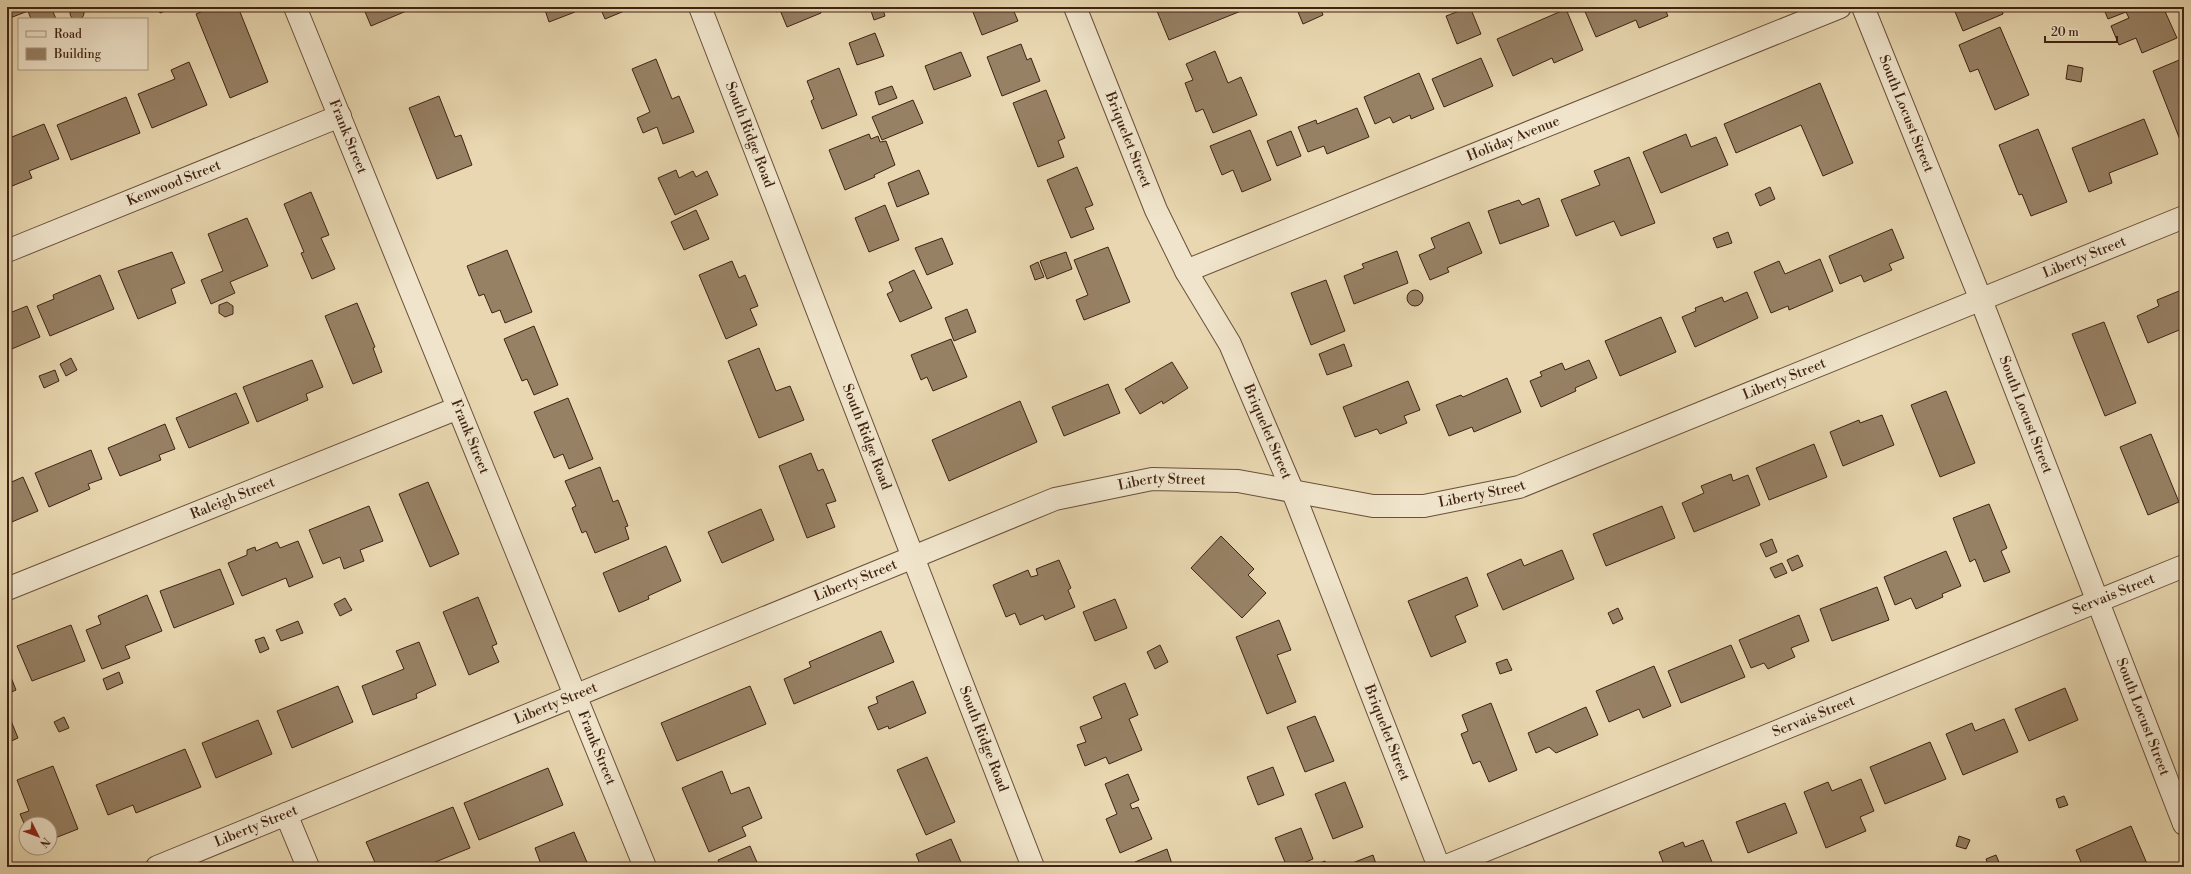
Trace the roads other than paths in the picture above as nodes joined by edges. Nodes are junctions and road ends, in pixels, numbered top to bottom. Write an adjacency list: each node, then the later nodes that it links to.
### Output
1 (295, 7): 6 (street, Frank Street)
2 (700, 7): 13 (street, South Ridge Road)
3 (1075, 7): 9 (street, Briquelet Street)
4 (1840, 7): 9 (street, Holiday Avenue)
5 (1863, 7): 10 (street, South Locust Street)
6 (340, 116): 8 (street, Kenwood Street); 11 (street, Frank Street)
7 (2184, 217): 10 (street, Liberty Street)
8 (7, 251)
9 (1186, 271): 12 (street, Briquelet Street)
10 (1980, 300): 12 (street, Liberty Street); 16 (street, South Locust Street)
11 (458, 408): 15 (street, Raleigh Street); 17 (street, Frank Street)
12 (1293, 492): 13 (street, Liberty Street); 24 (street, Briquelet Street)
13 (912, 556): 17 (street, Liberty Street); 23 (street, South Ridge Road)
14 (2184, 566): 16 (street, Servais Street)
15 (7, 589)
16 (2098, 601): 19 (street, South Locust Street); 25 (street, Servais Street)
17 (575, 696): 18 (street, Liberty Street); 22 (street, Frank Street)
18 (286, 814): 20 (street, Liberty Street); 21 (street)
19 (2184, 824)
20 (157, 867)
21 (308, 867)
22 (645, 867)
23 (1033, 867)
24 (1439, 867)
25 (1444, 867)

